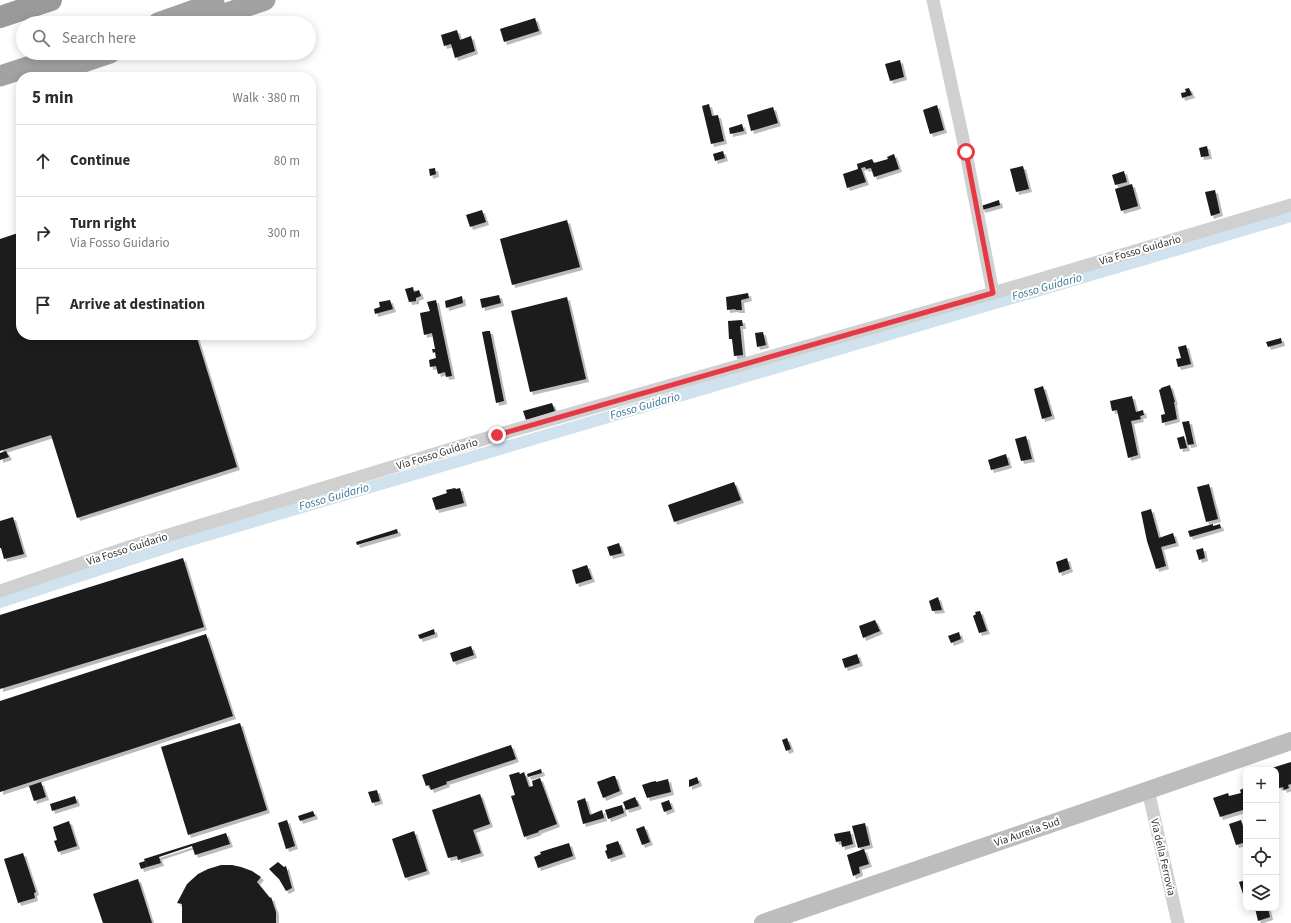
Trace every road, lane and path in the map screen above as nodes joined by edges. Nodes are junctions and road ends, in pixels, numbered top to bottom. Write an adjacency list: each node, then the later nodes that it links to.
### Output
1 (51, 0): 7 (highway)
2 (224, 0): 5 (highway)
3 (265, 0): 6 (highway)
4 (933, 0): 15 (street)
5 (178, 16)
6 (218, 16)
7 (0, 17)
8 (48, 60): 11 (highway)
9 (89, 60): 10 (highway)
10 (54, 72)
11 (0, 76)
12 (16, 85): 13 (highway)
13 (0, 90)
14 (1291, 205): 15 (street, Via Fosso Guidario)
15 (993, 293): 16 (street, Via Fosso Guidario)
16 (0, 591)
17 (1291, 741): 18 (main road, Via Aurelia Sud)
18 (1148, 790): 19 (main road, Via Aurelia Sud); 20 (street, Via della Ferrovia)
19 (763, 923)
20 (1178, 923)

